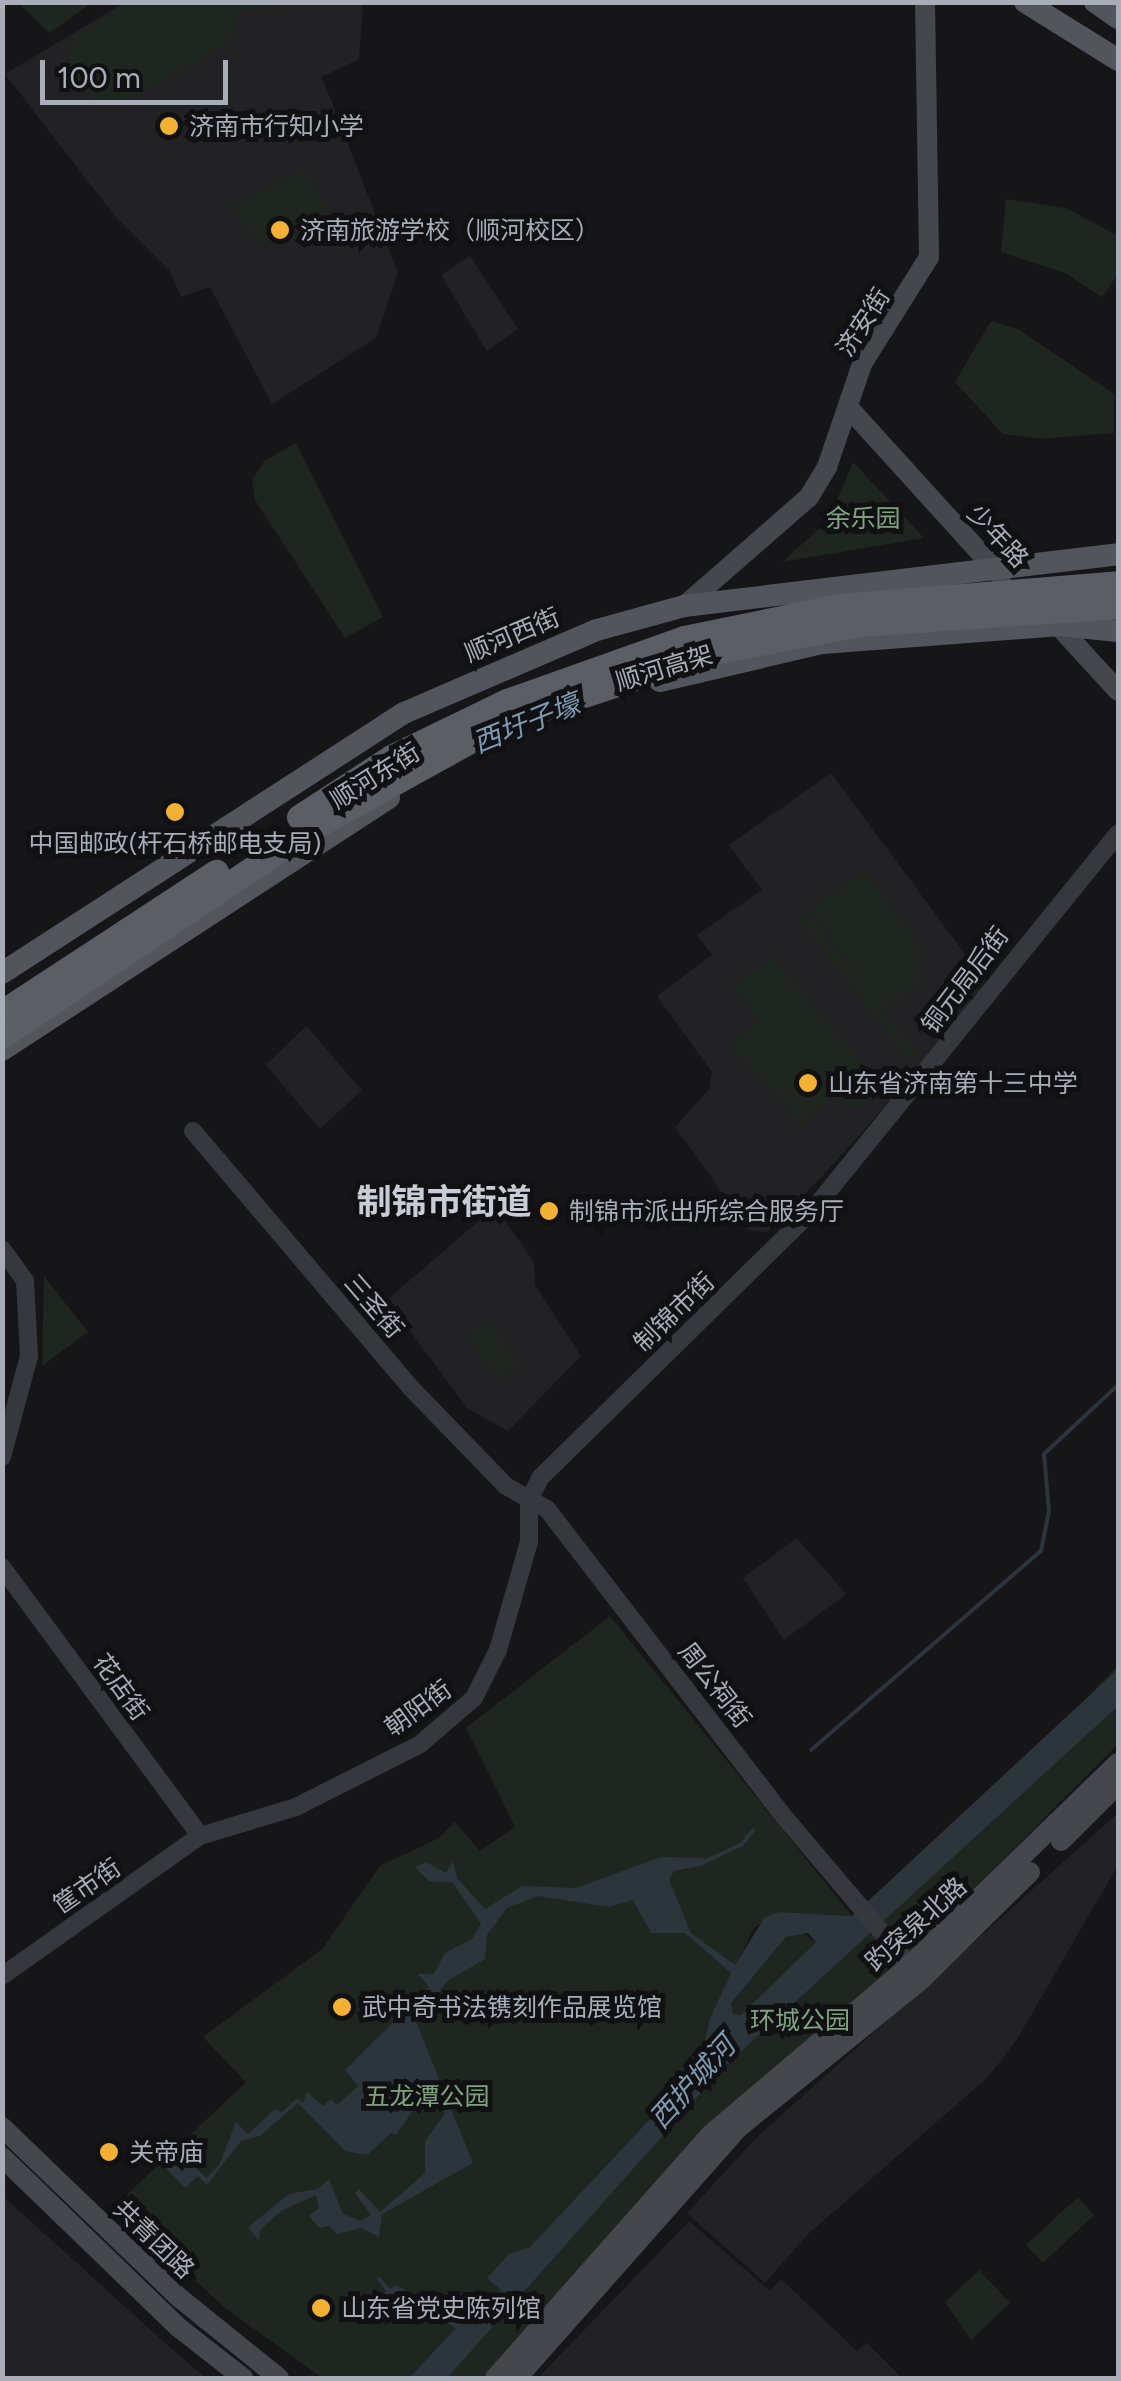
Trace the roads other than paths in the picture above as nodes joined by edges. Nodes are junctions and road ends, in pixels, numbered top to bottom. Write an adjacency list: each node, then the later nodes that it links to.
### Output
1 (925, 2): 6 (main road, 济安街)
2 (1025, 2): 5 (main road)
3 (1094, 2): 4 (main road)
4 (1118, 18)
5 (1118, 60)
6 (848, 407): 8 (main road, 少年路); 12 (main road, 济安街)
7 (1118, 554): 8 (main road, 顺河西街)
8 (990, 565): 11 (main road, 少年路); 12 (main road, 顺河西街)
9 (1118, 575): 11 (highway, bridge)
10 (1118, 583): 11 (highway, 顺河高架, bridge)
11 (1009, 599): 13 (highway, 顺河高架, bridge); 14 (main road, 少年路, bridge); 15 (highway, bridge); 20 (highway, 顺河高架, bridge); 21 (highway, 顺河高架, bridge)
12 (684, 606): 19 (main road, 顺河西街)
13 (1118, 606)
14 (1053, 620): 16 (main road, 顺河东街); 17 (main road, 少年路); 22 (main road, 顺河东街)
15 (1118, 621)
16 (1118, 631)
17 (1118, 691)
18 (1118, 834): 24 (street, 铜元局后街)
19 (2, 973)
20 (2, 1012)
21 (2, 1036)
22 (2, 1050)
23 (194, 1131): 27 (street, 三圣街)
24 (855, 1161): 27 (street, 制锦市街)
25 (2, 1249): 26 (street)
26 (2, 1457)
27 (529, 1500): 31 (street, 朝阳街); 32 (street, 周公祠街)
28 (2, 1567): 31 (street, 花店街)
29 (1118, 1764): 32 (main road, 趵突泉北路)
30 (1118, 1784): 32 (main road, 趵突泉北路)
31 (200, 1836): 33 (street, 筐市街)
32 (911, 1967): 38 (main road, 趵突泉北路); 39 (main road, 趵突泉北路)
33 (2, 1976)
34 (2, 2127): 37 (main road, 共青团路)
35 (2, 2157): 36 (main road, 共青团路)
36 (243, 2378)
37 (278, 2378)
38 (495, 2378)
39 (516, 2378)

